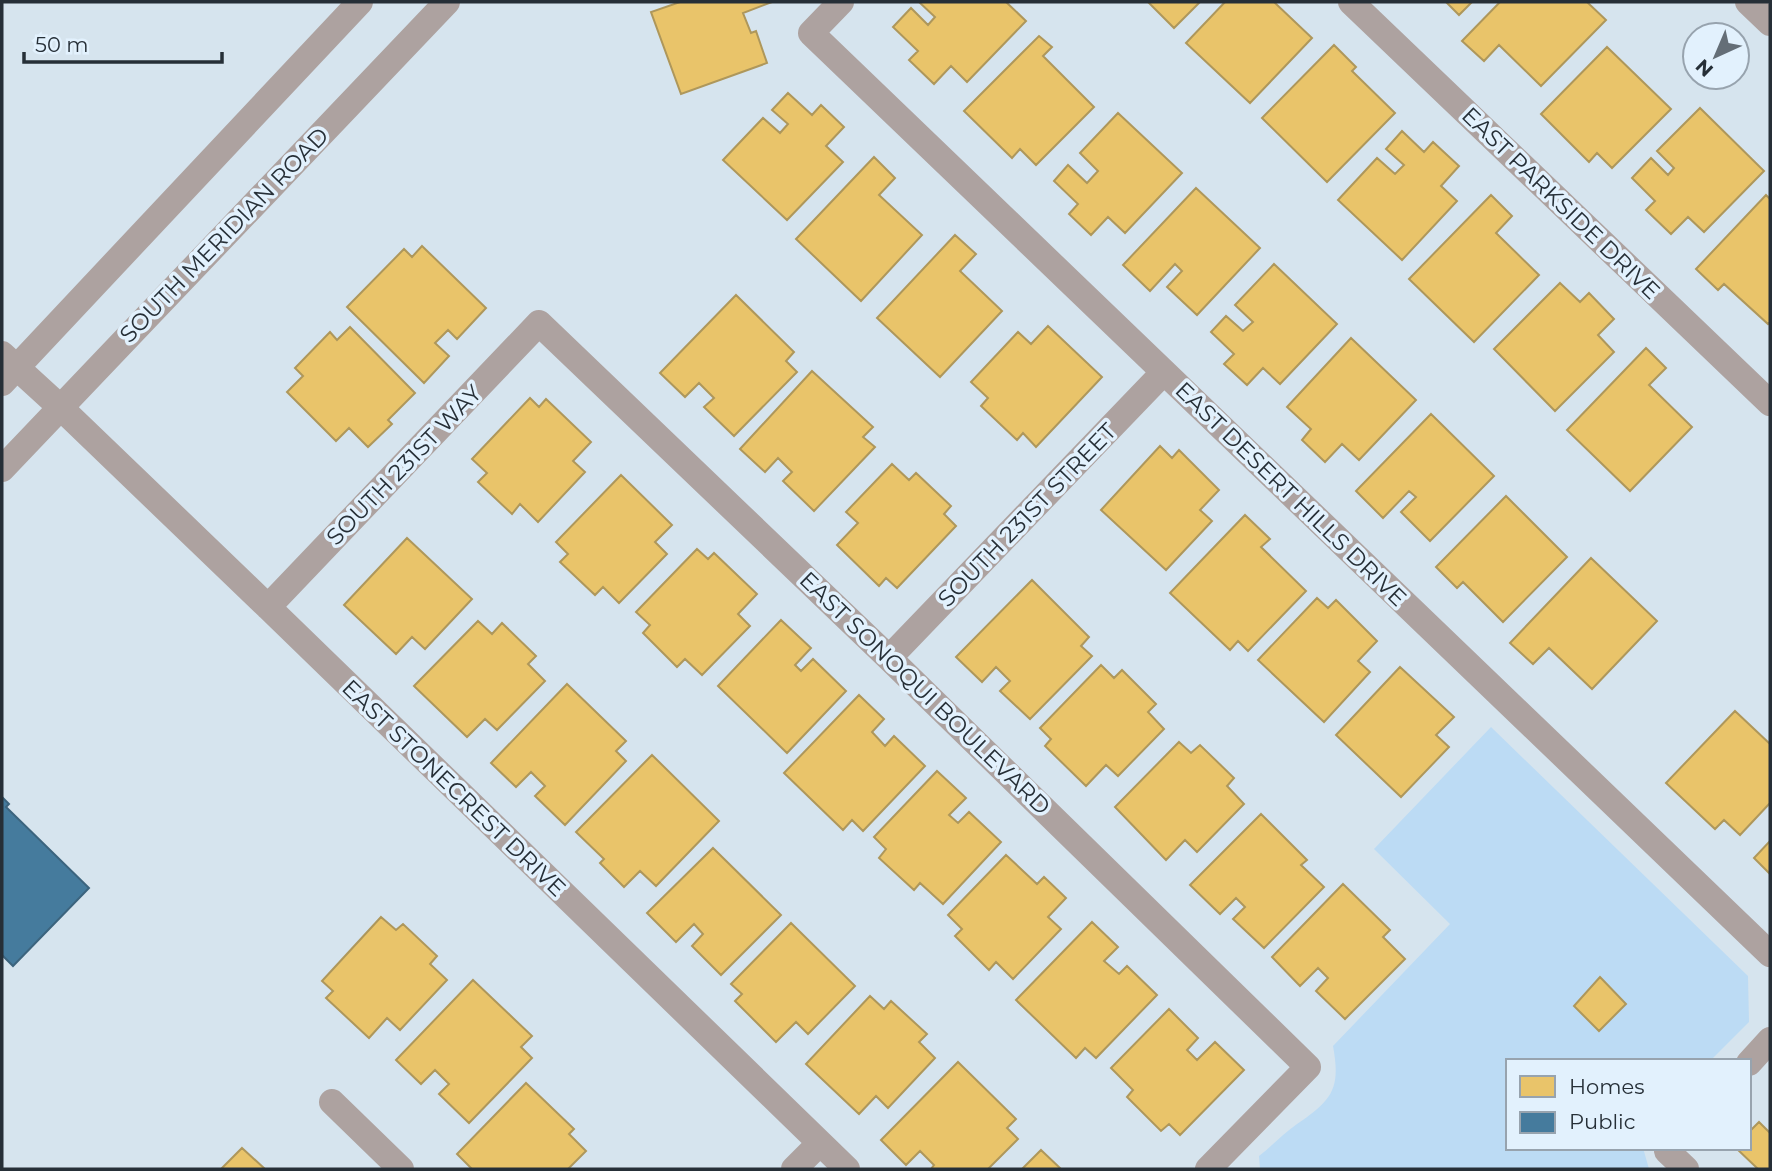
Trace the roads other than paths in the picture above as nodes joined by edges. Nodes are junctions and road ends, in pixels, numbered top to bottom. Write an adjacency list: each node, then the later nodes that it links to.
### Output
1 (360, 2): 8 (street)
2 (447, 2): 11 (street, SOUTH MERIDIAN ROAD)
3 (841, 2): 9 (street, EAST DESERT HILLS DRIVE)
4 (1351, 2): 10 (street, EAST PARKSIDE DRIVE)
5 (1748, 2): 6 (street)
6 (1770, 23)
7 (539, 323): 13 (street, SOUTH 231ST WAY); 14 (street, EAST SONOQUI BOULEVARD)
8 (7, 368): 11 (street, EAST STONECREST DRIVE)
9 (1164, 372): 14 (street, SOUTH 231ST STREET); 15 (street, EAST DESERT HILLS DRIVE)
10 (1770, 403)
11 (60, 407): 12 (street, SOUTH MERIDIAN ROAD); 13 (street, EAST STONECREST DRIVE)
12 (2, 469)
13 (268, 607): 19 (street, EAST STONECREST DRIVE)
14 (889, 658): 24 (street, EAST SONOQUI BOULEVARD)
15 (1770, 954)
16 (1770, 1040): 17 (street)
17 (1751, 1061)
18 (332, 1102): 21 (street)
19 (820, 1143): 22 (street); 23 (street, EAST STONECREST DRIVE)
20 (1669, 1150): 25 (street)
21 (401, 1169)
22 (794, 1169)
23 (847, 1169)
24 (1209, 1169)
25 (1686, 1169)

